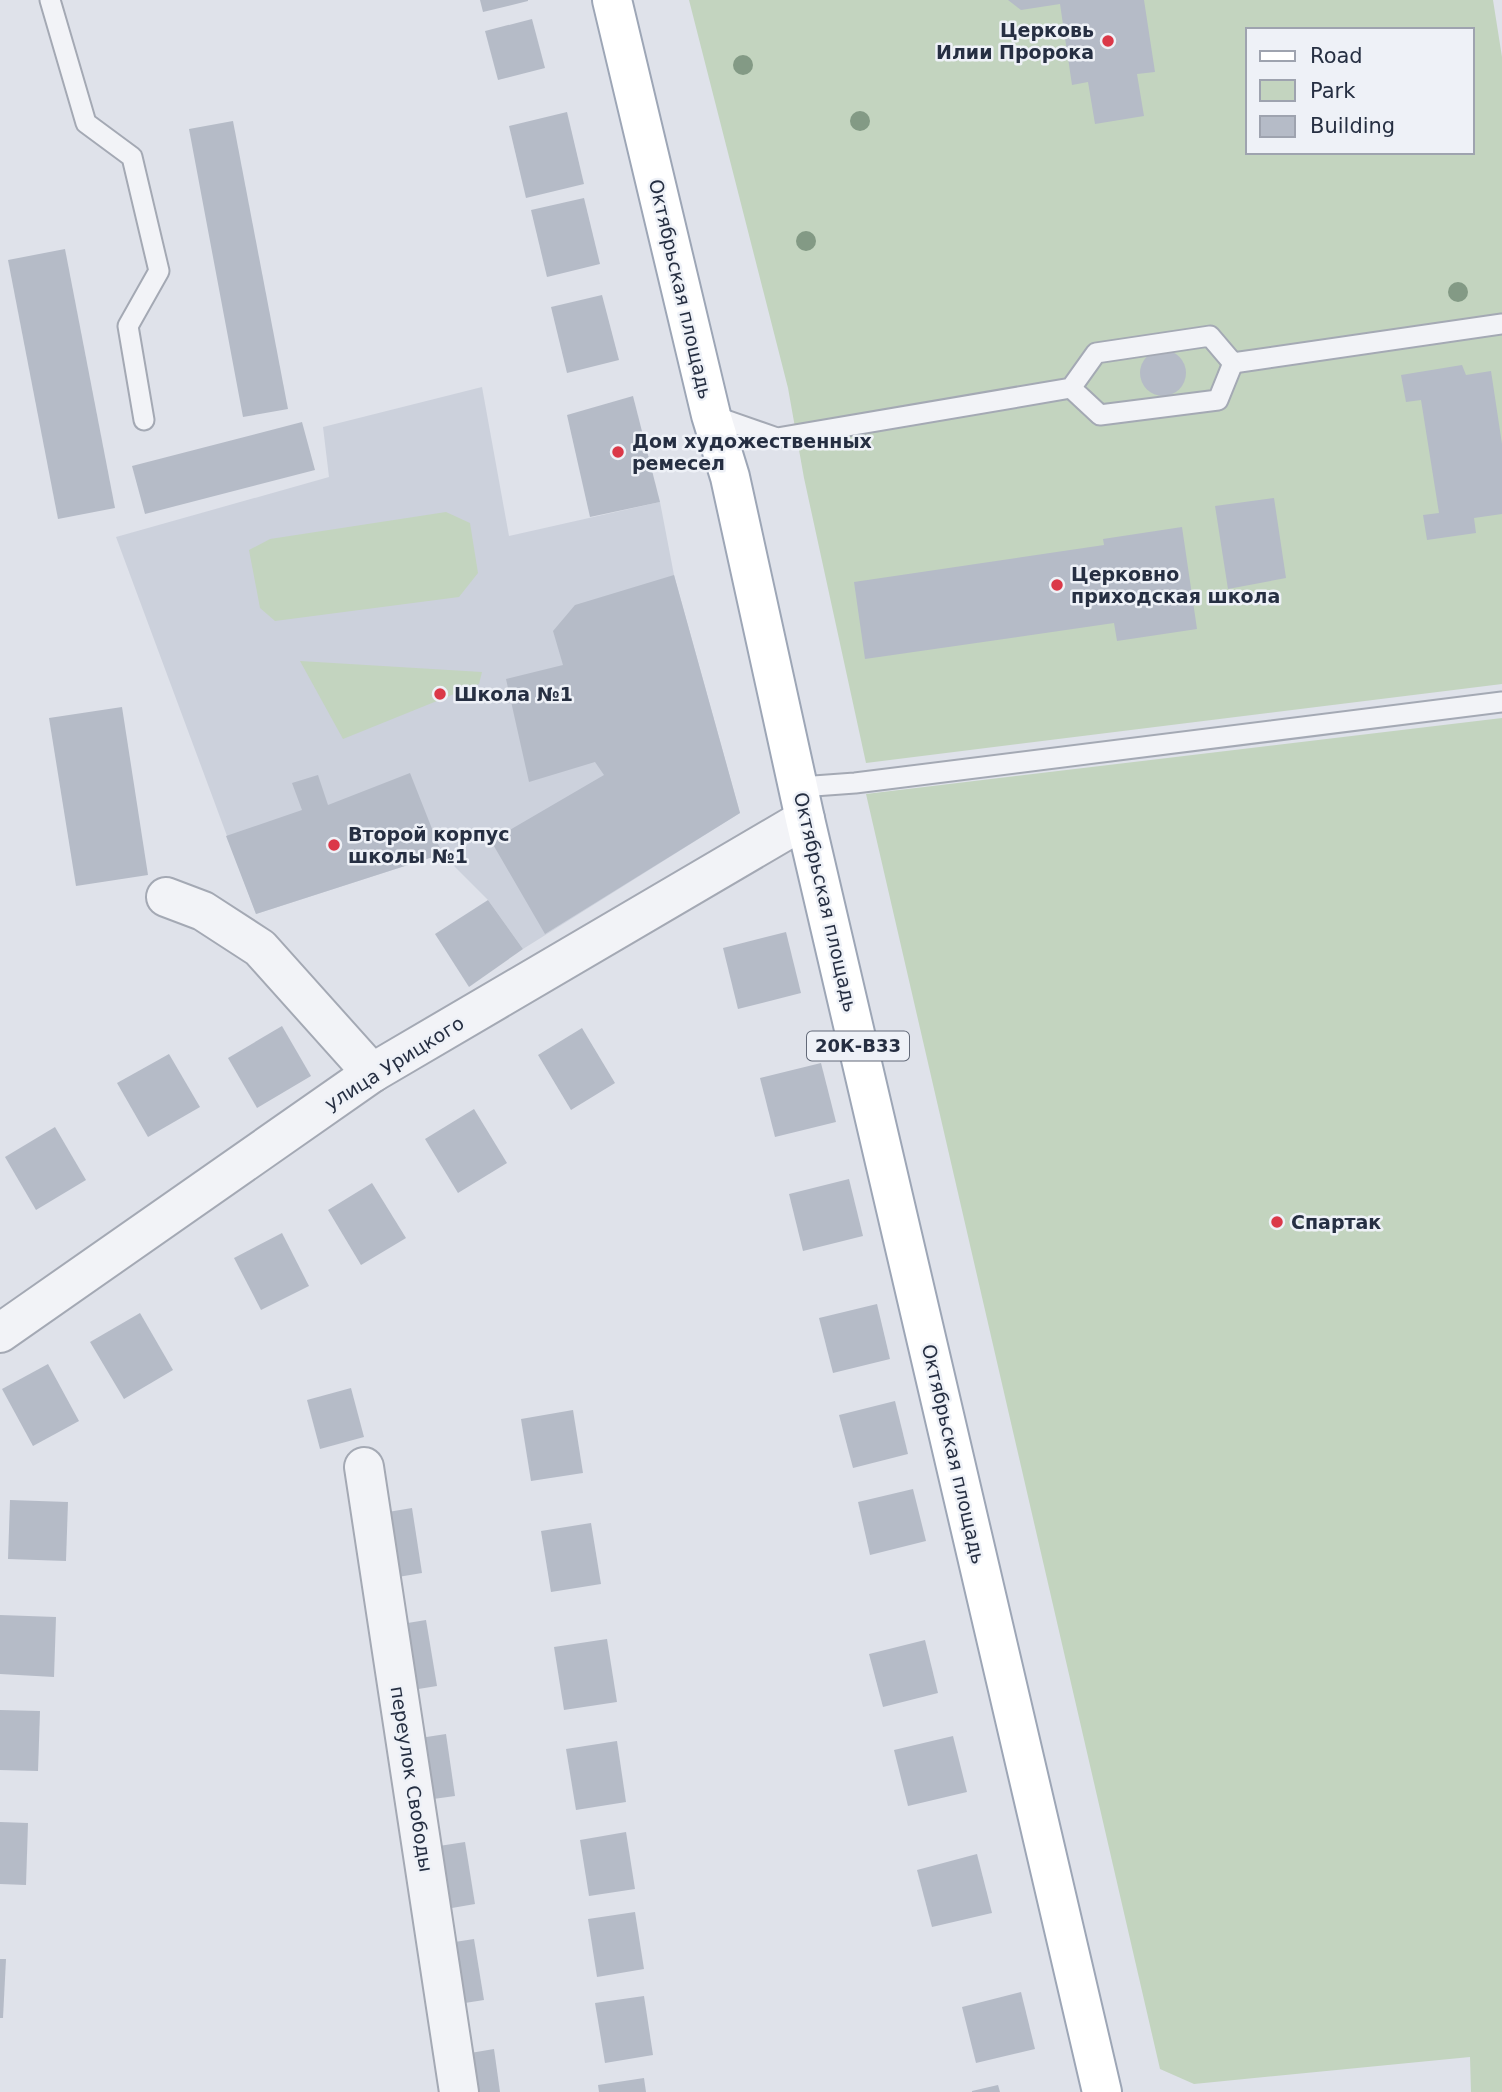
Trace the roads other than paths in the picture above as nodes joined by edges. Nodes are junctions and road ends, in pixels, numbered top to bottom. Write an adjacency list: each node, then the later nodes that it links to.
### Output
1 (50, 0): 7 (lane)
2 (612, 0): 6 (main road, Октябрьская площадь / 20К-В33)
3 (1502, 324): 4 (lane)
4 (1233, 363): 5 (lane); 5 (lane)
5 (1071, 388): 6 (lane)
6 (710, 415): 9 (main road, Октябрьская площадь / 20К-В33)
7 (144, 419)
8 (1502, 702): 9 (lane)
9 (803, 803): 11 (street, улица Урицкого); 15 (main road, Октябрьская площадь / 20К-В33)
10 (166, 897): 11 (street)
11 (372, 1073): 12 (street, улица Урицкого)
12 (0, 1333)
13 (364, 1467): 14 (street, переулок Свободы)
14 (459, 2092)
15 (1102, 2092)

